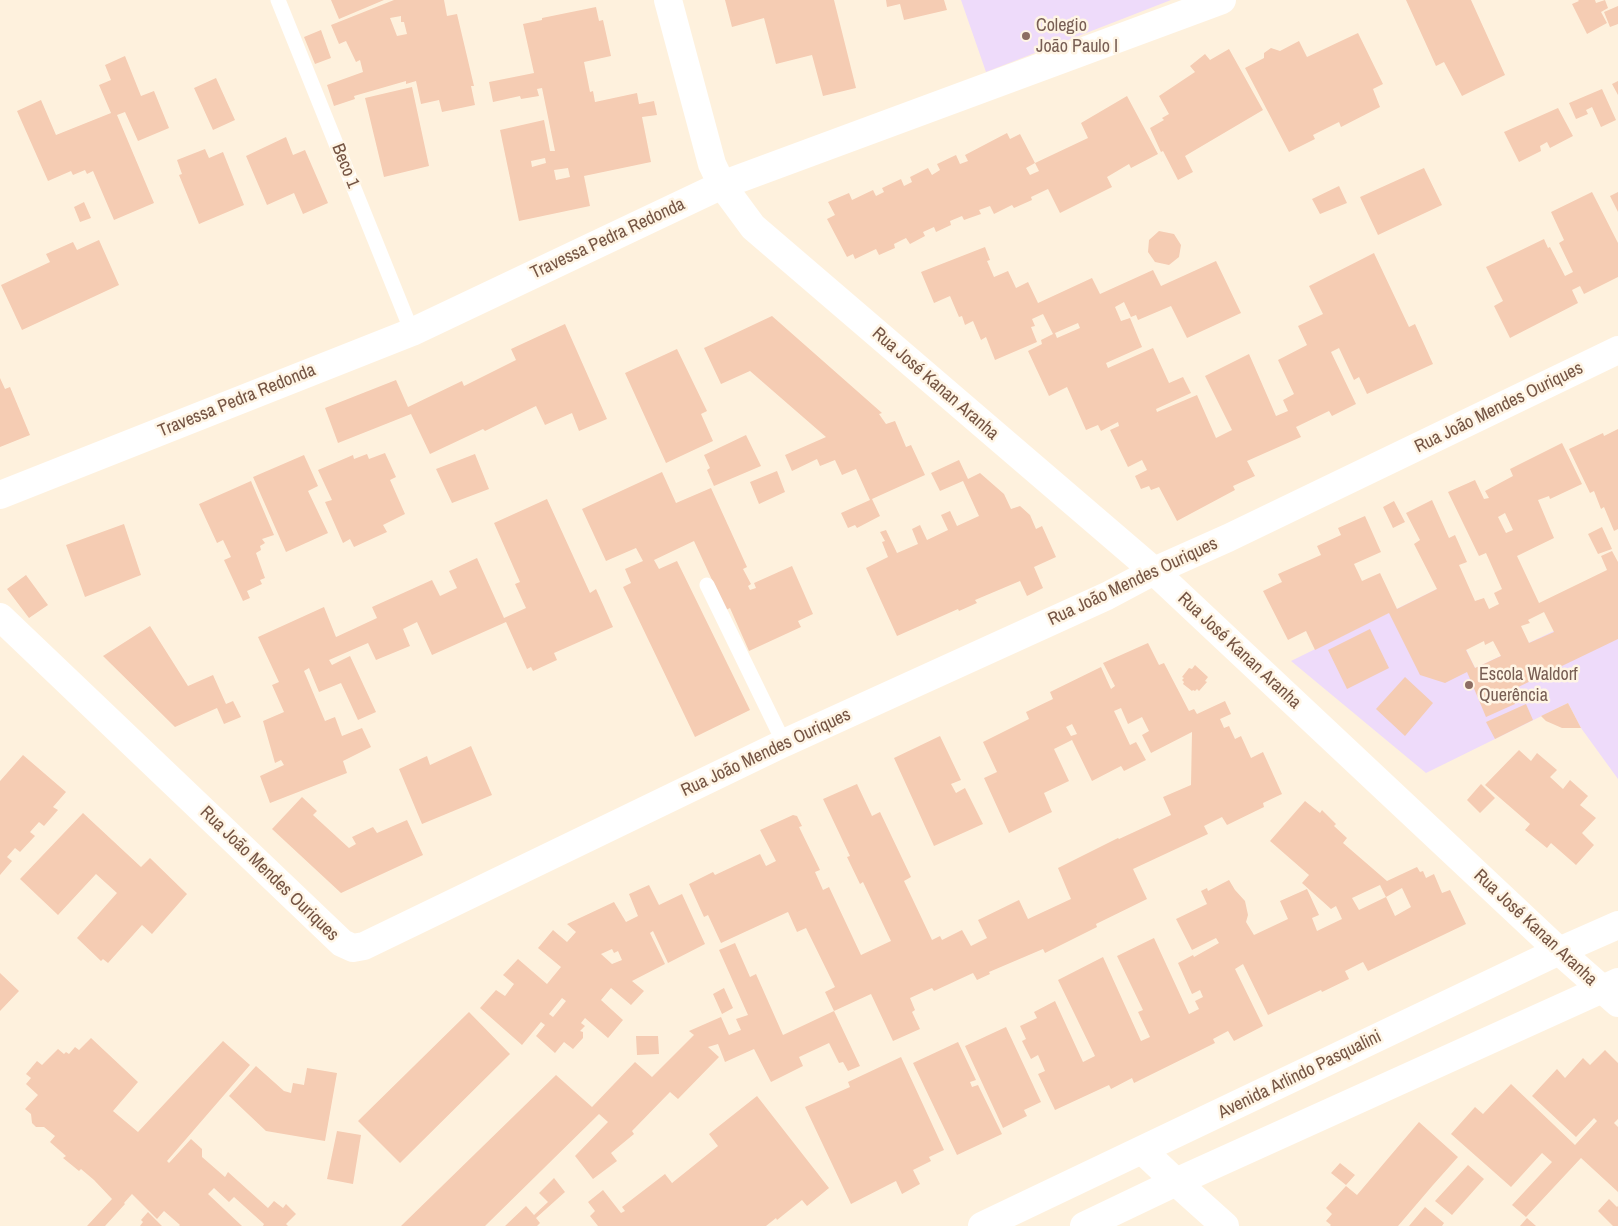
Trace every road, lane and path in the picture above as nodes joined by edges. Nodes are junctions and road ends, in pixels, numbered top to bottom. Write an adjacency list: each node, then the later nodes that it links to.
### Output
1 (278, 0): 5 (lane, Beco 1)
2 (668, 0): 4 (street, Rua José Kanan Aranha)
3 (1222, 0): 4 (street, Travessa Pedra Redonda)
4 (722, 186): 5 (street, Travessa Pedra Redonda); 8 (street, Rua José Kanan Aranha)
5 (412, 332): 7 (street, Travessa Pedra Redonda)
6 (1618, 350): 8 (street, Rua João Mendes Ouriques)
7 (0, 495)
8 (1154, 572): 11 (street, Rua João Mendes Ouriques); 13 (street, Rua José Kanan Aranha)
9 (707, 585): 11 (lane)
10 (0, 617): 11 (street, Rua João Mendes Ouriques)
11 (784, 743)
12 (1618, 925): 13 (street, Avenida Arlindo Pasqualini)
13 (1558, 951): 14 (street, Rua José Kanan Aranha); 15 (street, Avenida Arlindo Pasqualini)
14 (1613, 992): 16 (street)
15 (1143, 1151): 16 (street); 17 (street, Avenida Arlindo Pasqualini)
16 (1176, 1182): 18 (street); 19 (street)
17 (982, 1226)
18 (1084, 1226)
19 (1226, 1226)

